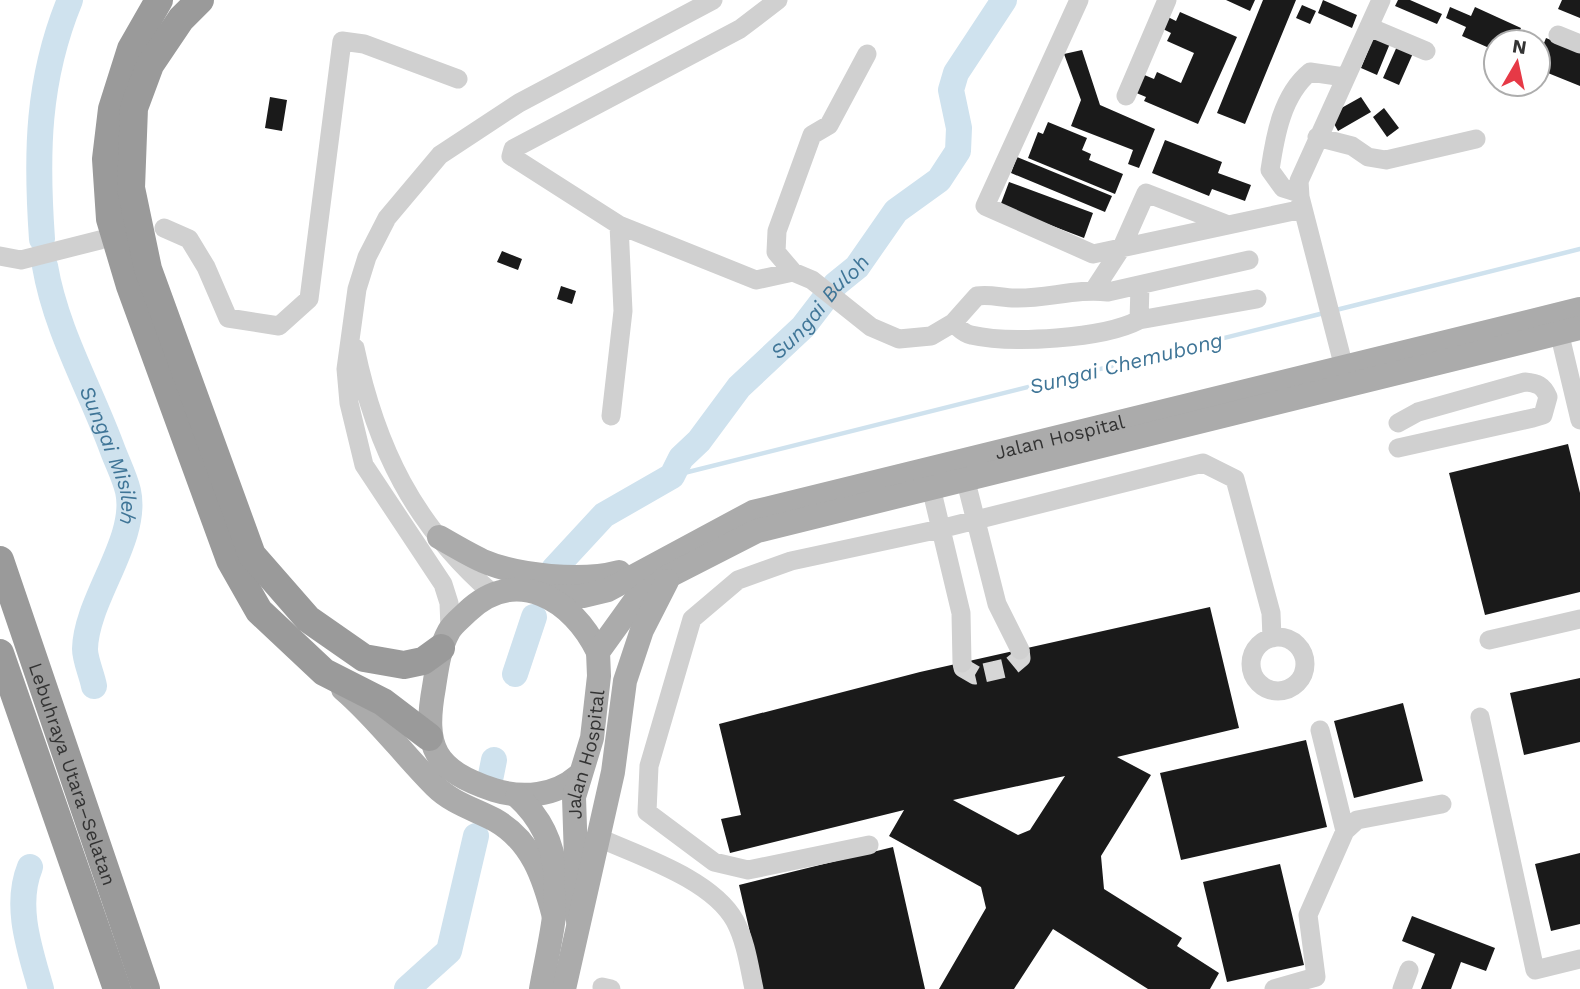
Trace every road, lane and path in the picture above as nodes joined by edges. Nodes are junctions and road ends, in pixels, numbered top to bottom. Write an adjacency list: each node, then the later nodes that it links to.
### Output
1 (159, 0): 61 (highway)
2 (200, 0): 54 (highway)
3 (713, 0): 36 (street)
4 (778, 0): 21 (street)
5 (1079, 0): 25 (street)
6 (1167, 0): 15 (street)
7 (1381, 0): 8 (street)
8 (1369, 27): 11 (street); 13 (street)
9 (1558, 35): 10 (street)
10 (1580, 44)
11 (1426, 51)
12 (867, 54): 28 (street)
13 (1344, 77): 16 (street); 18 (street)
14 (458, 79): 22 (street)
15 (1126, 96)
16 (1317, 136): 17 (street); 18 (street)
17 (1476, 139)
18 (1301, 201): 20 (street); 37 (street)
19 (1177, 206): 20 (street); 23 (street); 25 (street)
20 (1227, 224): 23 (street)
21 (619, 225): 28 (street); 39 (street)
22 (164, 228)
23 (1163, 238): 25 (street)
24 (100, 240): 26 (street)
25 (1122, 247): 30 (street)
26 (0, 256)
27 (1249, 260): 29 (street)
28 (793, 272): 34 (street)
29 (1140, 286): 30 (street); 33 (street)
30 (1094, 290): 34 (street)
31 (1257, 299): 33 (street)
32 (1580, 309): 35 (main road, Jalan Hospital)
33 (1139, 320): 34 (street)
34 (953, 323)
35 (1565, 325): 37 (main road, Jalan Hospital); 40 (street)
36 (351, 334): 48 (street); 54 (street)
37 (1344, 367): 44 (main road, Jalan Hospital)
38 (1418, 412): 41 (street); 42 (street); 42 (street)
39 (611, 416)
40 (1580, 421)
41 (1398, 423)
42 (1426, 441): 43 (street)
43 (1398, 447)
44 (963, 470): 45 (main road, Jalan Hospital); 46 (street)
45 (929, 478): 47 (street); 50 (main road, Jalan Hospital)
46 (976, 520): 47 (street); 55 (street); 57 (street)
47 (940, 529): 60 (street); 72 (street)
48 (439, 537): 50 (main road); 51 (street)
49 (0, 560): 76 (highway, Lebuhraya Utara–Selatan)
50 (666, 568): 52 (main road, Jalan Hospital); 58 (main road, Jalan Hospital); 66 (main road, Jalan Hospital)
51 (492, 593): 52 (main road); 54 (main road)
52 (552, 597): 58 (main road)
53 (1580, 619): 56 (street)
54 (445, 638): 65 (main road)
55 (1272, 638)
56 (1489, 640)
57 (1020, 650)
58 (598, 652): 62 (main road, Jalan Hospital)
59 (0, 653): 75 (highway, Lebuhraya Utara–Selatan)
60 (962, 663)
61 (324, 672): 65 (highway); 73 (main road)
62 (599, 676): 66 (main road); 67 (main road, Jalan Hospital)
63 (1480, 717): 74 (street)
64 (1320, 730): 70 (street)
65 (429, 737): 68 (main road)
66 (617, 742): 71 (main road, Jalan Hospital)
67 (578, 776): 68 (main road); 73 (main road, Jalan Hospital)
68 (517, 796): 73 (main road, Jalan Hospital)
69 (1442, 804): 70 (street)
70 (1345, 831): 80 (street)
71 (597, 837): 73 (main road, Jalan Hospital); 79 (street)
72 (869, 845)
73 (566, 919): 77 (main road, Jalan Hospital); 78 (main road, Jalan Hospital)
74 (1580, 959)
75 (117, 989)
76 (146, 989)
77 (541, 989)
78 (564, 989)
79 (754, 989)
80 (1273, 989)

